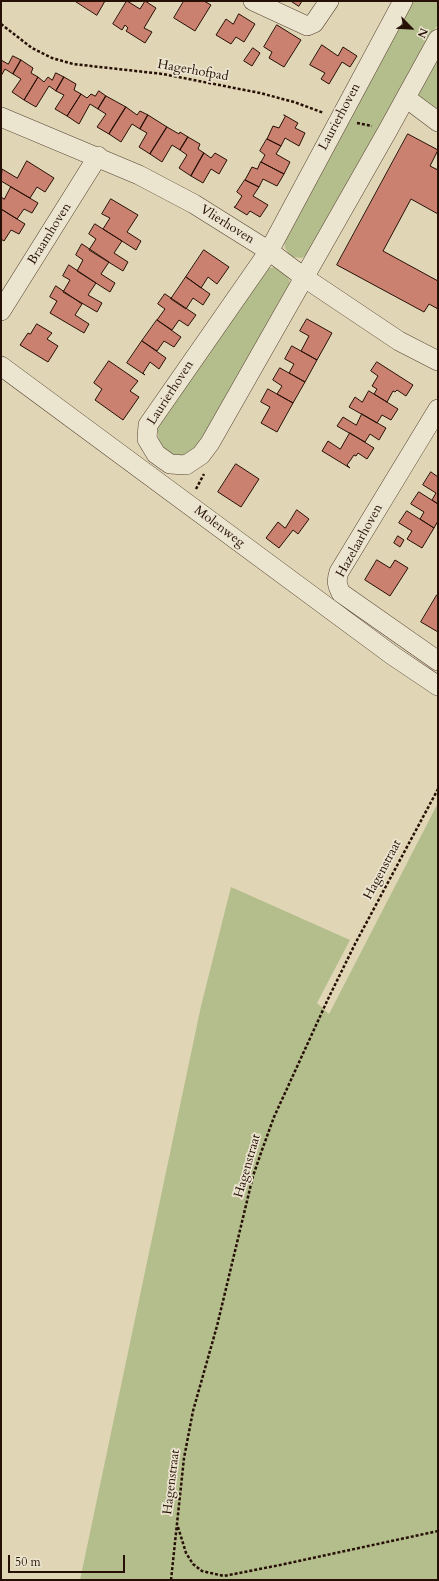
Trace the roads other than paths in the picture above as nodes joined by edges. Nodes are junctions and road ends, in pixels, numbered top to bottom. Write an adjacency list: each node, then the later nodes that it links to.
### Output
1 (253, 1): 2 (street)
2 (329, 1)
3 (403, 1): 9 (street, Laurierhoven)
4 (438, 39): 5 (street, Laurierhoven)
5 (406, 98): 7 (street); 10 (street, Laurierhoven)
6 (1, 117): 8 (street, Vlierhoven)
7 (438, 122)
8 (98, 156): 9 (street, Vlierhoven); 11 (street, Braamhoven)
9 (269, 251): 10 (street, Vlierhoven); 10 (street, Laurierhoven)
10 (304, 278): 12 (street, Vlierhoven)
11 (1, 311)
12 (438, 361)
13 (1, 366): 16 (street, Molenweg)
14 (438, 409): 15 (street, Hazelaarhoven)
15 (438, 661)
16 (438, 686)

